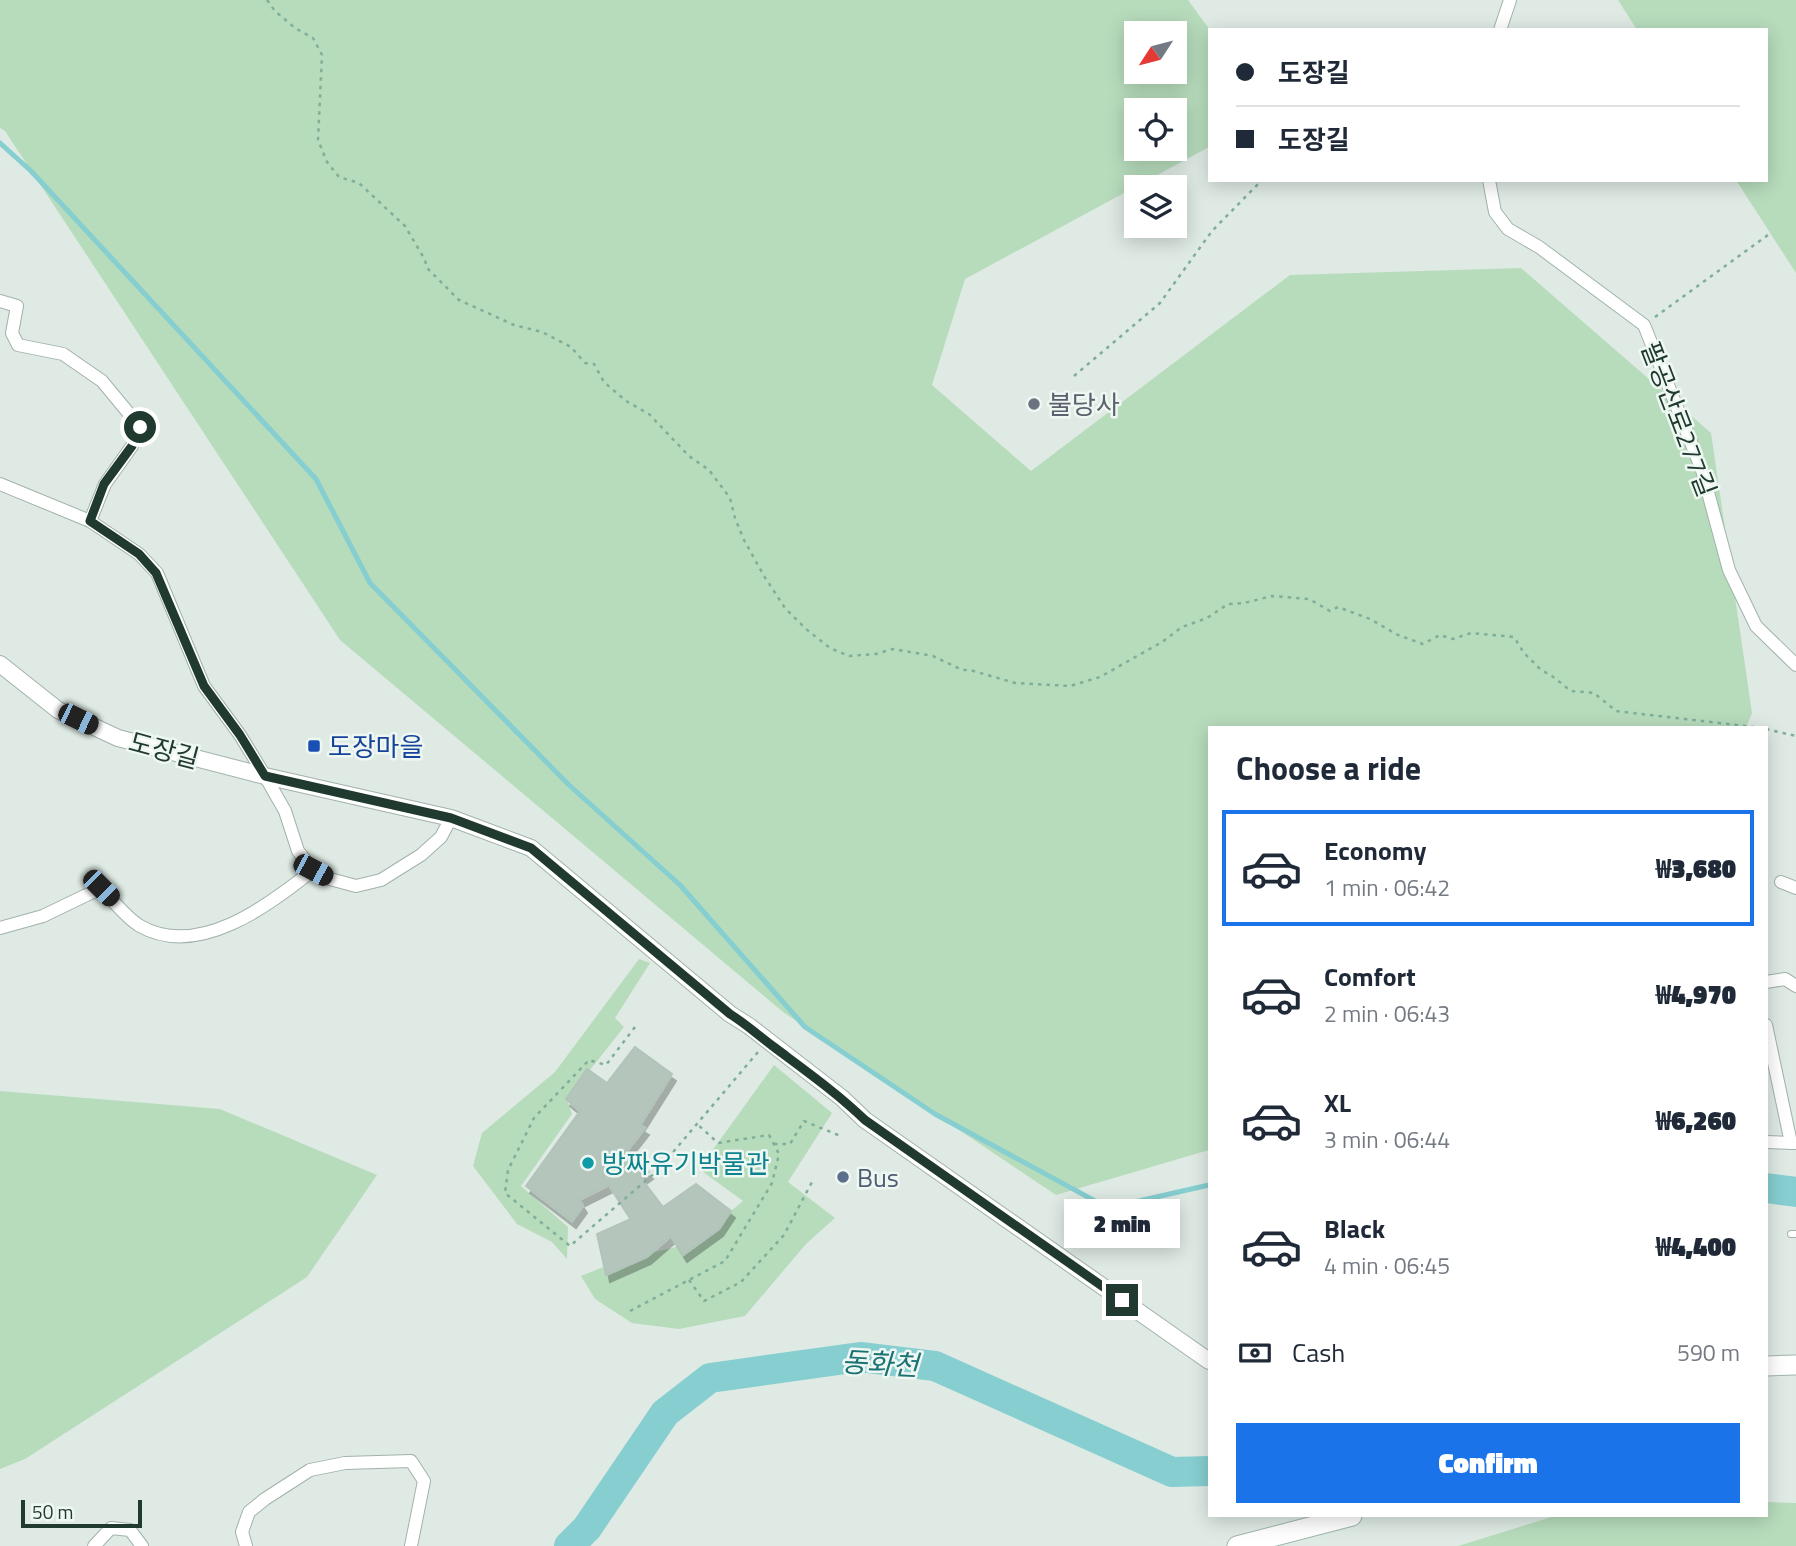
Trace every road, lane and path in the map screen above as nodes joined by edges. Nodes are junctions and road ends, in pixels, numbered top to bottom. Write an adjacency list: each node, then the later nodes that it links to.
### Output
1 (267, 0): 14 (path)
2 (1510, 0): 3 (street)
3 (1501, 28)
4 (1260, 182): 9 (path)
5 (1489, 182): 8 (street, 팔공산로277길)
6 (1768, 235): 8 (path)
7 (0, 301): 11 (street)
8 (1644, 326): 13 (street, 팔공산로277길)
9 (1074, 376)
10 (0, 484): 11 (street, 도장길)
11 (90, 521): 17 (street, 도장길)
12 (0, 664): 17 (street, 도장길)
13 (1796, 665)
14 (1739, 726)
15 (1768, 730): 16 (path)
16 (1796, 736)
17 (265, 776): 18 (street, 도장길); 19 (street)
18 (451, 818): 19 (street); 27 (street, 도장길)
19 (313, 870): 22 (street)
20 (1781, 882): 21 (street)
21 (1796, 888)
22 (0, 928)
23 (1768, 982): 24 (street)
24 (1796, 986)
25 (635, 1027): 28 (path)
26 (1768, 1033): 31 (street)
27 (767, 1042): 28 (path); 36 (street, 도장길)
28 (696, 1124): 32 (path)
29 (843, 1137): 32 (path)
30 (1768, 1142): 31 (street)
31 (1794, 1143)
32 (774, 1144): 34 (path)
33 (813, 1181): 34 (path)
34 (689, 1280): 35 (path)
35 (630, 1311)
36 (1208, 1359)
37 (1796, 1364): 38 (main road)
38 (1768, 1366)
39 (1329, 1519): 44 (main road)
40 (94, 1546): 41 (street)
41 (142, 1546)
42 (246, 1546): 43 (street)
43 (411, 1546)
44 (1237, 1546)

